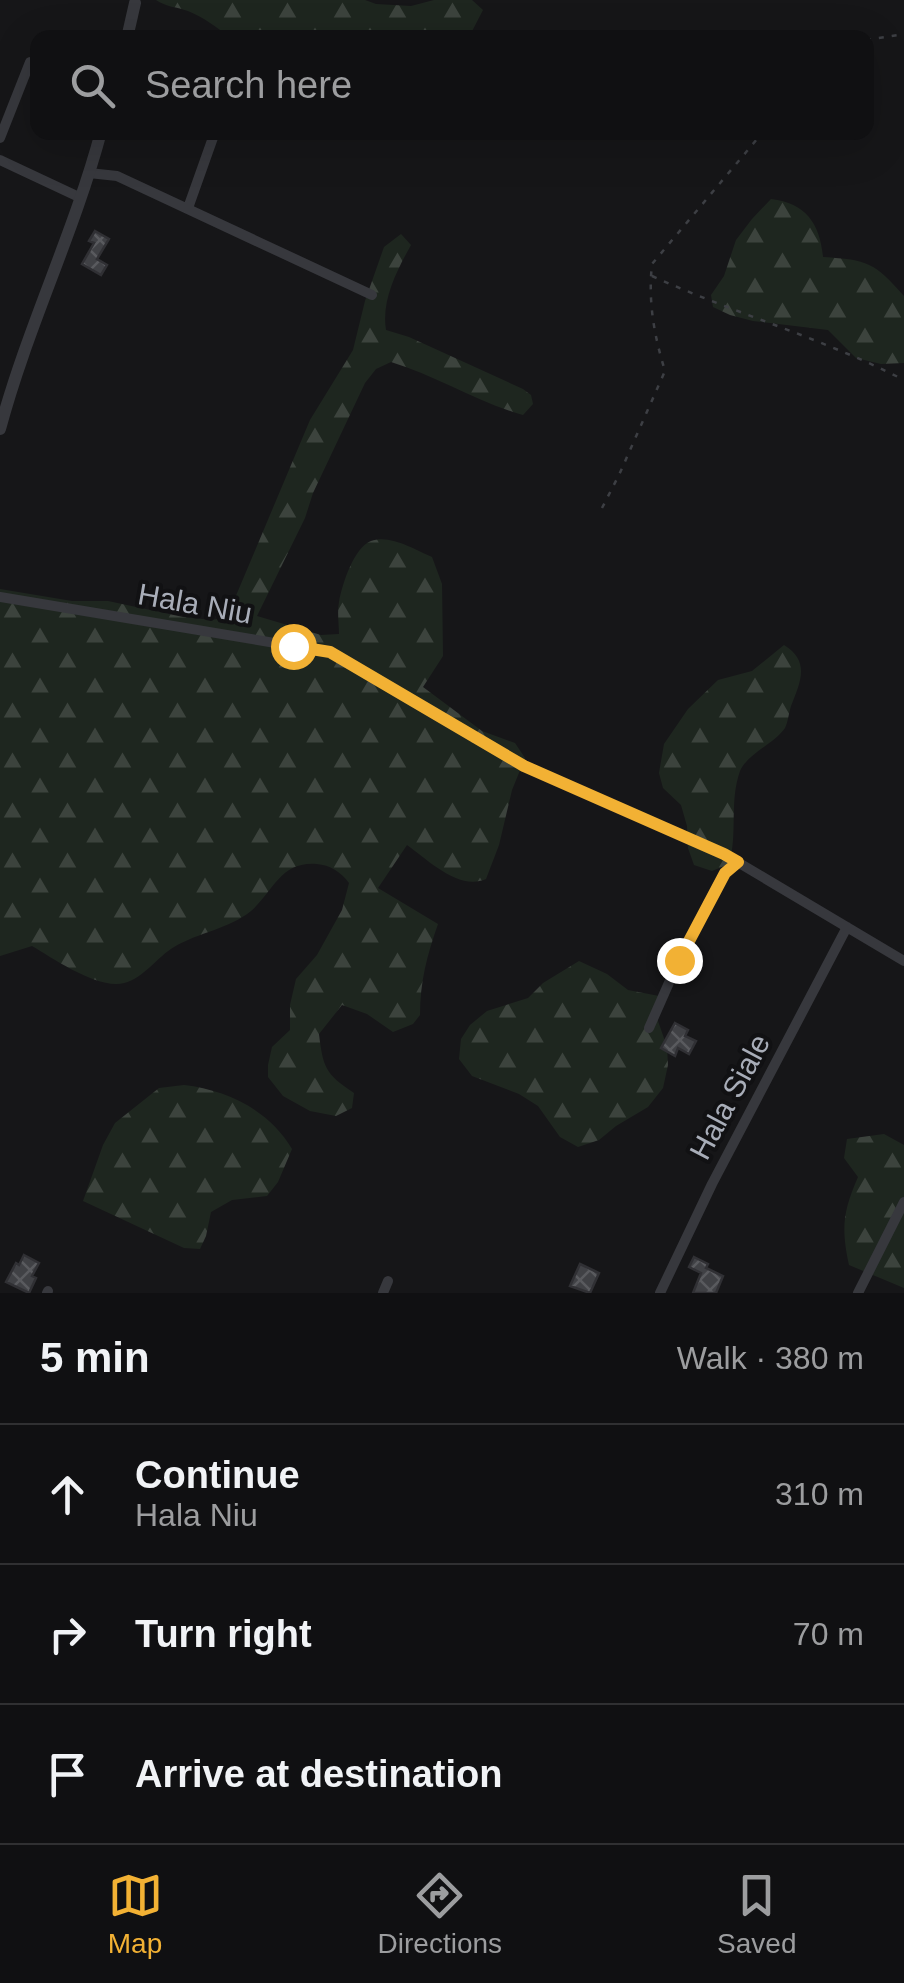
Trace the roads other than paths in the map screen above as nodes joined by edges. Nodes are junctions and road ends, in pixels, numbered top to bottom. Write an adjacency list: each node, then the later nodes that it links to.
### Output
1 (132, 1): 2 (street)
2 (127, 30)
3 (30, 62): 4 (street)
4 (0, 138)
5 (99, 140): 8 (street)
6 (212, 140): 10 (street)
7 (0, 160): 9 (street)
8 (89, 173): 9 (street); 10 (street)
9 (81, 198): 12 (street)
10 (188, 208): 11 (street)
11 (372, 295)
12 (4, 402): 13 (street)
13 (0, 428)
14 (0, 597): 15 (street, Hala Niu)
15 (738, 862): 16 (street, Hala Niu); 18 (street)
16 (847, 927): 17 (street, Hala Niu); 22 (street, Hala Siale)
17 (904, 960)
18 (649, 1028)
19 (904, 1202): 23 (street)
20 (388, 1280): 21 (street)
21 (383, 1293)
22 (660, 1293)
23 (858, 1293)

